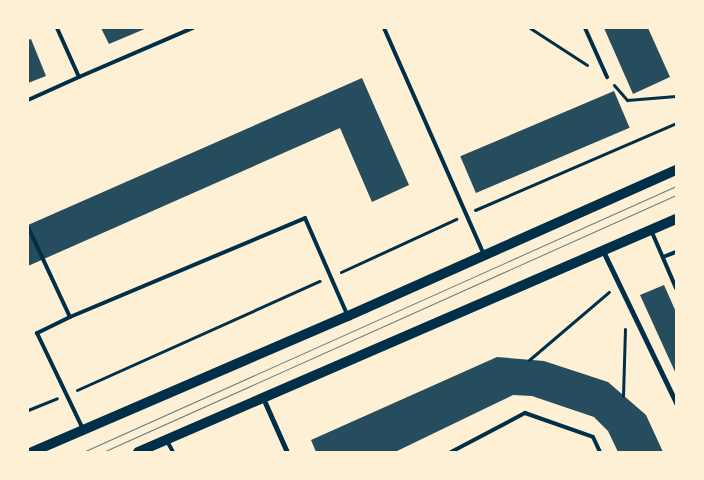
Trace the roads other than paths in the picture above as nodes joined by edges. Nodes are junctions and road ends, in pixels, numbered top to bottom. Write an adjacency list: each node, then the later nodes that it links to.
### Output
1 (57, 28): 5 (lane)
2 (193, 28): 5 (lane)
3 (384, 28): 14 (lane)
4 (585, 28): 6 (lane)
5 (79, 76): 7 (lane)
6 (607, 77)
7 (28, 100)
8 (676, 170): 14 (main road)
9 (676, 219): 11 (main road)
10 (28, 227): 18 (lane)
11 (651, 230): 12 (main road); 15 (lane)
12 (604, 251): 19 (main road); 20 (street)
13 (676, 252): 15 (lane)
14 (484, 254): 17 (main road)
15 (663, 257): 16 (lane)
16 (676, 288)
17 (348, 316): 18 (lane); 21 (main road)
18 (70, 317): 21 (lane)
19 (263, 398): 22 (main road); 26 (street)
20 (676, 403)
21 (83, 430): 23 (main road)
22 (167, 440): 24 (main road); 25 (lane)
23 (32, 452)
24 (138, 452)
25 (173, 452)
26 (287, 452)
27 (451, 452): 28 (lane)
28 (600, 452)

